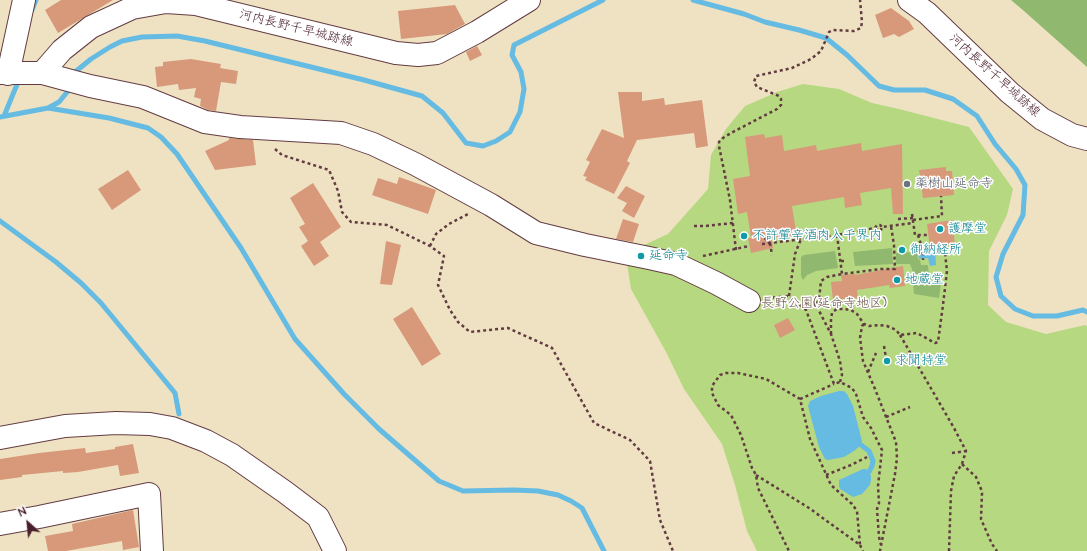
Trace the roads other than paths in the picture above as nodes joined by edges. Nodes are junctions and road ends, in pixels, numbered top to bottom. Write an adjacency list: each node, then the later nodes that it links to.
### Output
1 (24, 0): 5 (street)
2 (529, 0): 4 (street, 河内長野千早城跡線)
3 (909, 0): 6 (street, 河内長野千早城跡線)
4 (42, 73): 5 (street); 7 (street)
5 (4, 74)
6 (1087, 139)
7 (749, 301)
8 (0, 438): 11 (street)
9 (0, 524): 10 (street)
10 (152, 551)
11 (335, 551)

